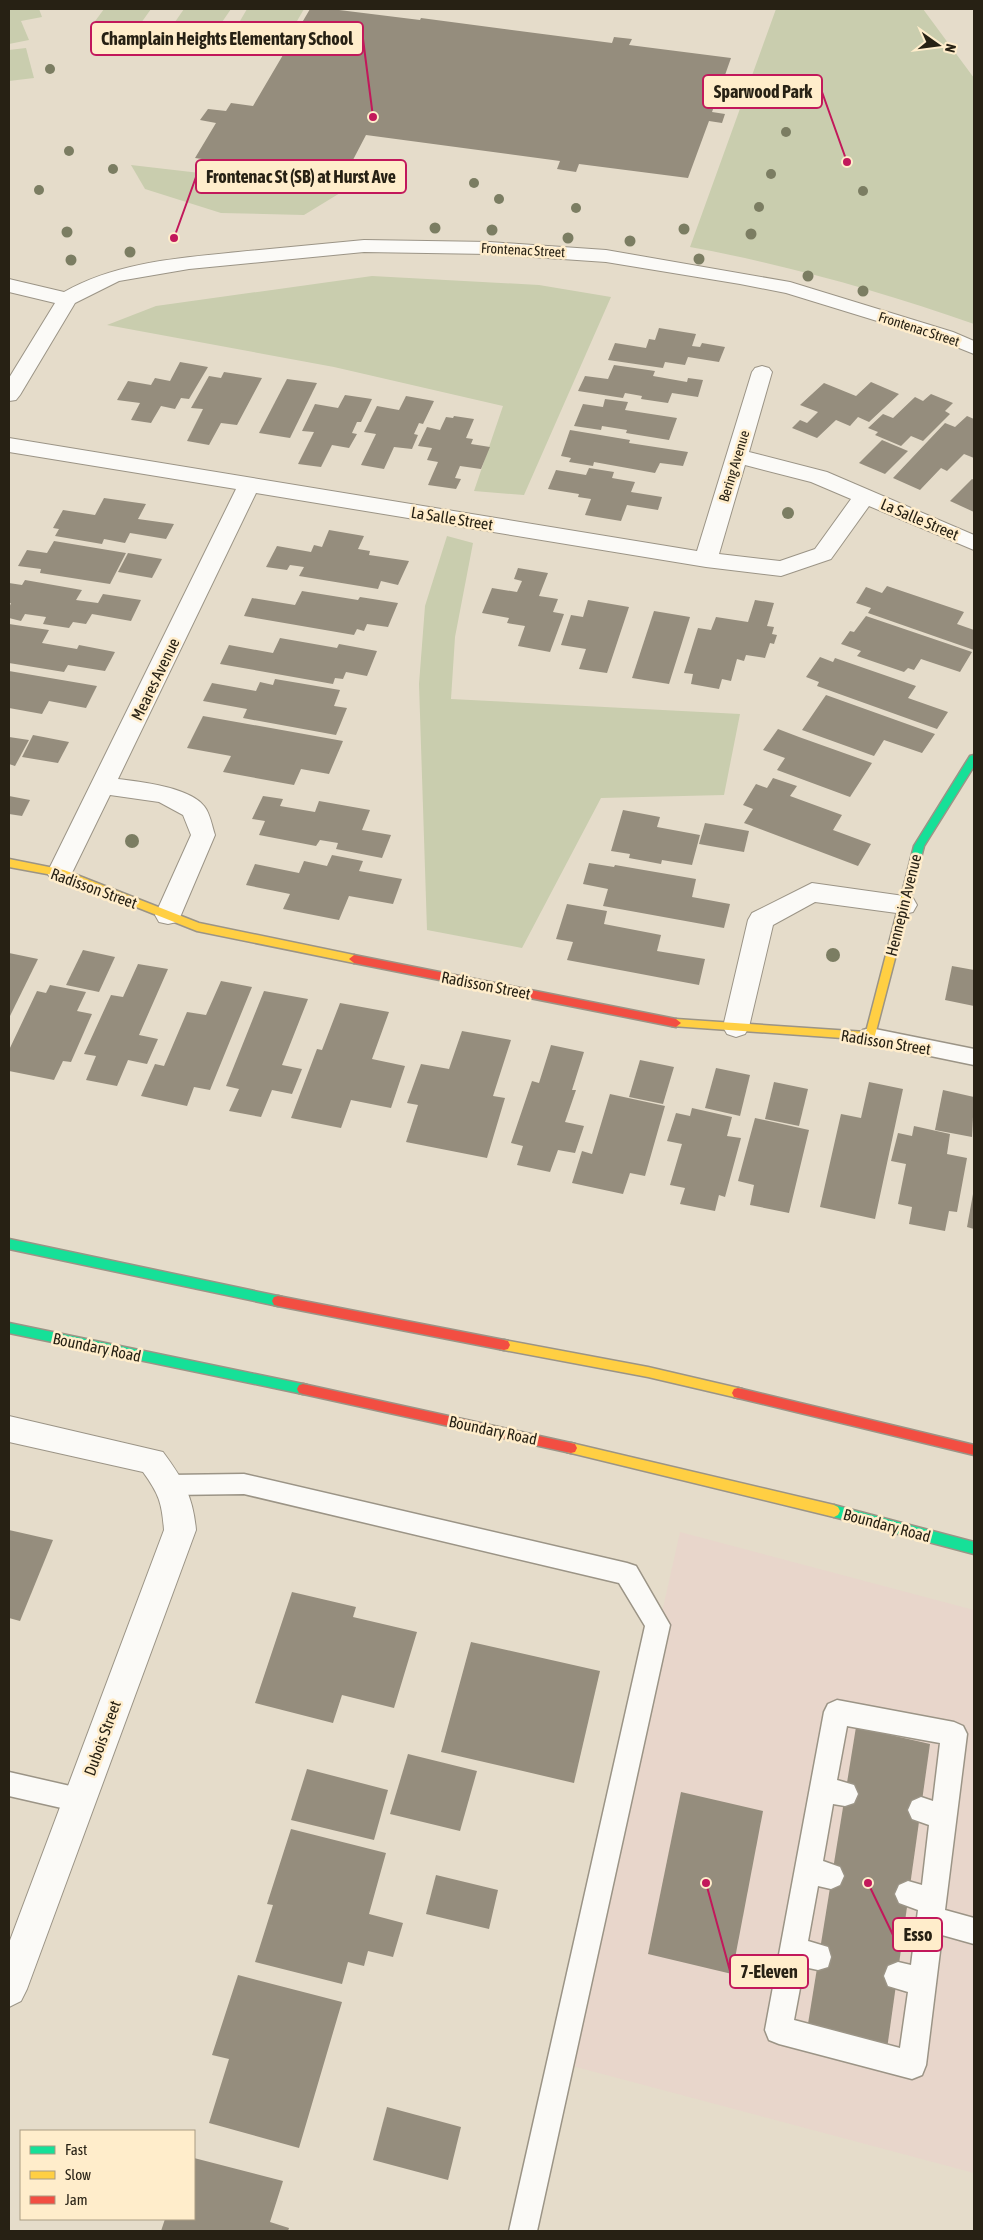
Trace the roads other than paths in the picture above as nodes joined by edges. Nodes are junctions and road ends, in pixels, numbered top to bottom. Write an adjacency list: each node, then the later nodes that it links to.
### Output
1 (9, 285): 2 (street)
2 (67, 299): 3 (street, Frontenac Street); 5 (street)
3 (974, 348)
4 (762, 372): 7 (street, Bering Avenue)
5 (9, 395)
6 (9, 445): 8 (street, La Salle Street)
7 (737, 456): 9 (street, La Salle Street); 11 (street, Bering Avenue)
8 (249, 485): 11 (street, La Salle Street); 13 (street, Meares Avenue)
9 (865, 496): 10 (street, La Salle Street); 11 (street, La Salle Street)
10 (974, 542)
11 (706, 560)
12 (974, 758): 16 (main road, Hennepin Avenue)
13 (103, 785): 15 (street, Meares Avenue); 17 (street)
14 (9, 863): 15 (main road, Radisson Street)
15 (60, 873): 17 (main road, Radisson Street)
16 (904, 905): 18 (street); 19 (main road, Hennepin Avenue)
17 (168, 915): 18 (main road, Radisson Street)
18 (736, 1027): 19 (main road, Radisson Street)
19 (870, 1036): 20 (lane, Radisson Street)
20 (974, 1057)
21 (9, 1244): 24 (main road)
22 (9, 1328): 26 (main road, Boundary Road)
23 (9, 1429): 25 (street)
24 (974, 1450)
25 (170, 1485): 28 (street, Dubois Street); 32 (lane)
26 (974, 1548)
27 (9, 1784): 28 (lane)
28 (79, 1800): 31 (street, Dubois Street)
29 (924, 1905): 29 (lane); 30 (lane)
30 (974, 1931)
31 (9, 1989)
32 (523, 2231)

